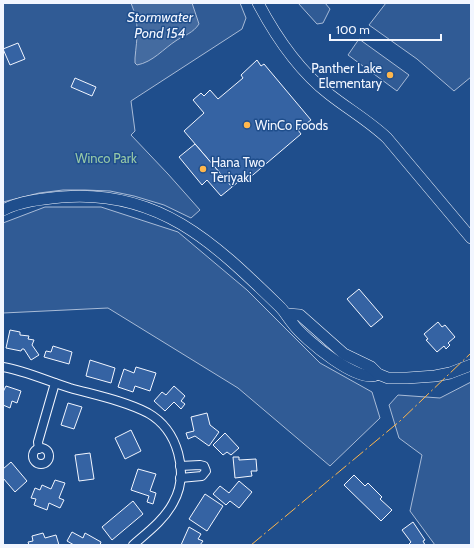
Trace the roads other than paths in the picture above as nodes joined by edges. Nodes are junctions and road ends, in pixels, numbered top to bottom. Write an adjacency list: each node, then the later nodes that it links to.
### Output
1 (258, 3): 3 (main road)
2 (3, 210): 4 (main road)
3 (471, 238)
4 (471, 365)
5 (3, 367): 6 (street)
6 (56, 383): 7 (street); 8 (street)
7 (39, 449)
8 (133, 545)

